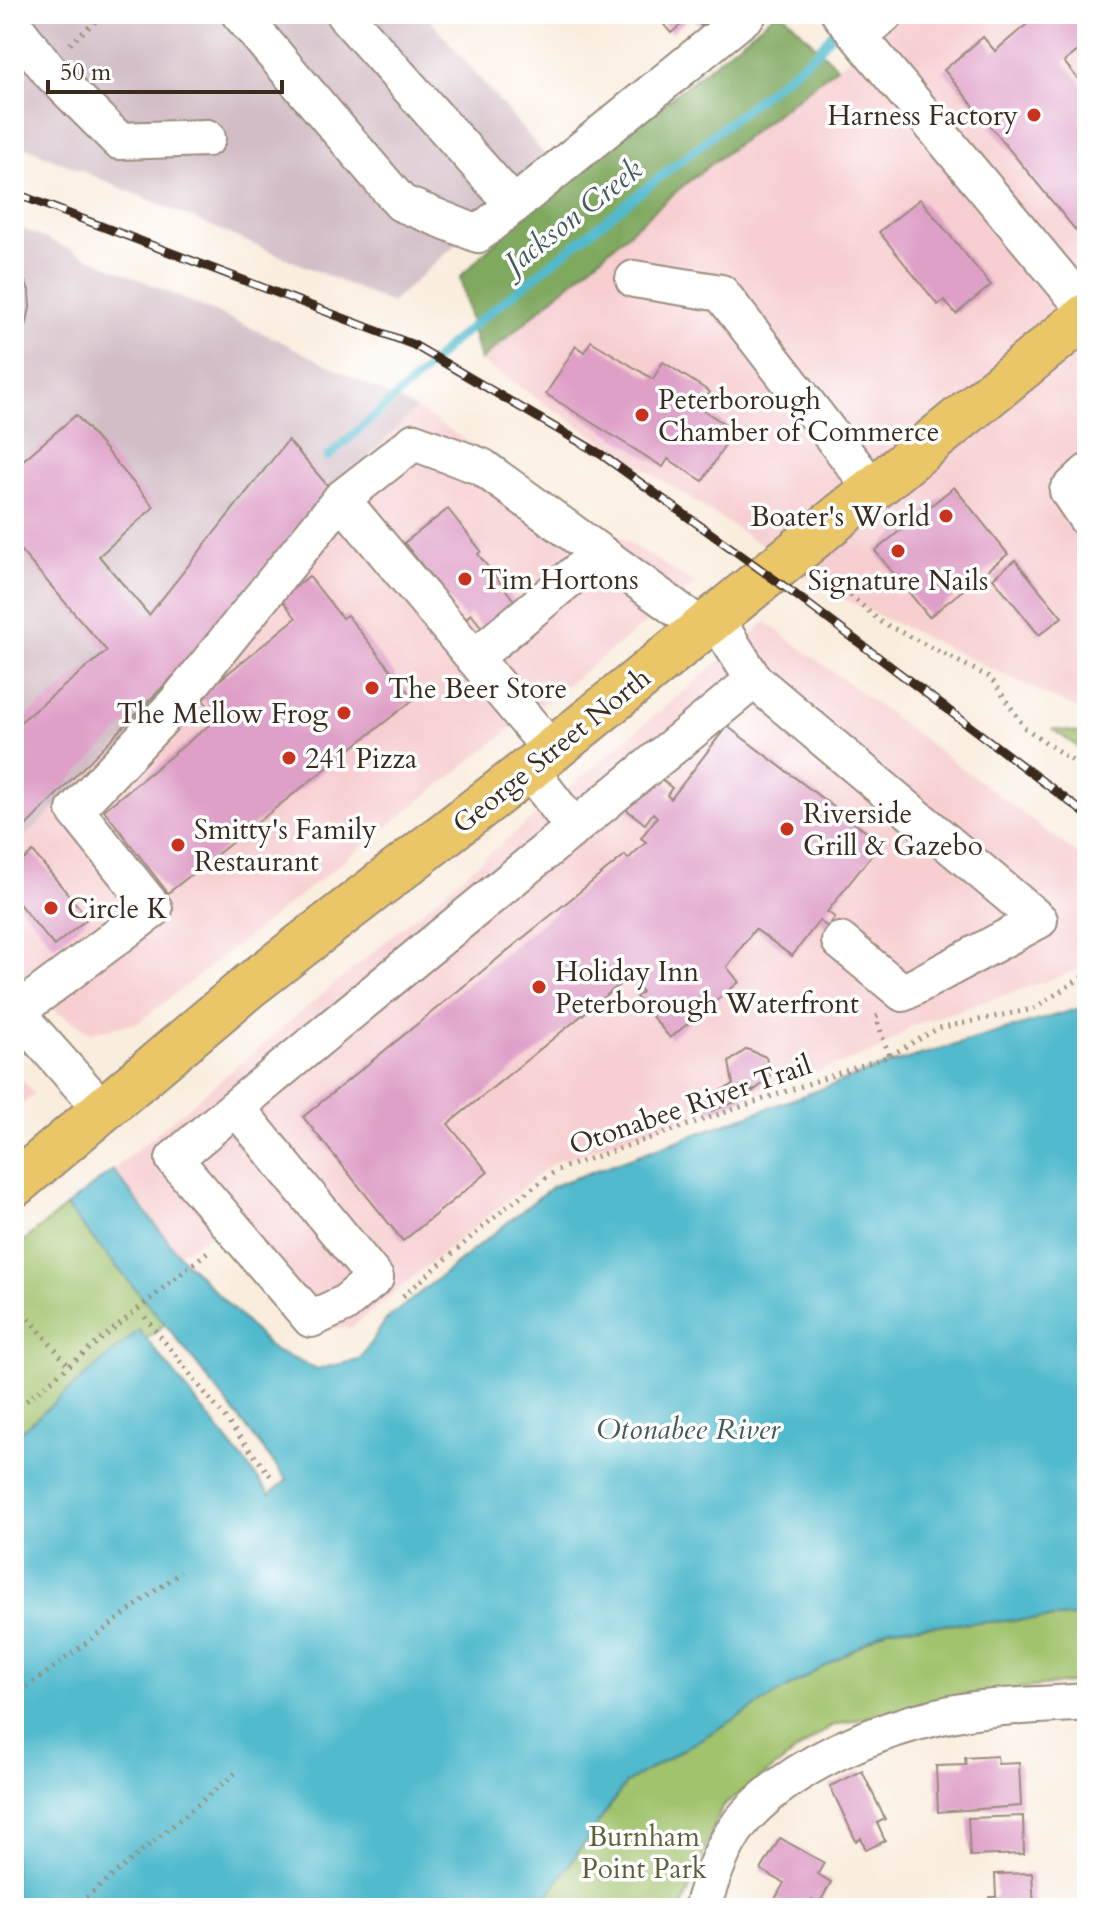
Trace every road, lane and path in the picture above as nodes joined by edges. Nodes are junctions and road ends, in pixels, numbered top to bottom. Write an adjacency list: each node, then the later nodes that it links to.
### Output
1 (104, 14): 7 (path)
2 (240, 14): 9 (street)
3 (344, 14): 9 (street)
4 (748, 14): 9 (street)
5 (14, 26): 8 (street)
6 (862, 27): 11 (street)
7 (67, 47)
8 (207, 138)
9 (514, 205)
10 (634, 279): 13 (street)
11 (1087, 313): 13 (main road, George Street North)
12 (1087, 473): 15 (street)
13 (873, 489): 16 (main road, George Street North)
14 (341, 499): 17 (street); 19 (street); 26 (street)
15 (1087, 519)
16 (798, 550): 18 (main road, George Street North); 22 (path)
17 (600, 553): 18 (street); 19 (street)
18 (709, 623): 20 (street); 21 (main road, George Street North)
19 (474, 658): 21 (street)
20 (754, 680): 23 (street); 24 (street)
21 (541, 760): 23 (street); 28 (main road, George Street North)
22 (1087, 771)
23 (574, 828): 27 (street)
24 (840, 941)
25 (1087, 974): 32 (path, Otonabee River Trail)
26 (15, 1011): 28 (street)
27 (236, 1107): 27 (street)
28 (101, 1108): 29 (main road, George Street North)
29 (14, 1185)
30 (210, 1248): 34 (path)
31 (14, 1300): 34 (path)
32 (398, 1300)
33 (145, 1317): 36 (path)
34 (68, 1365): 35 (path)
35 (14, 1411)
36 (273, 1479)
37 (181, 1572): 38 (path)
38 (14, 1697)
39 (1087, 1702): 42 (street)
40 (239, 1770): 41 (path)
41 (74, 1908)
42 (702, 1908)

